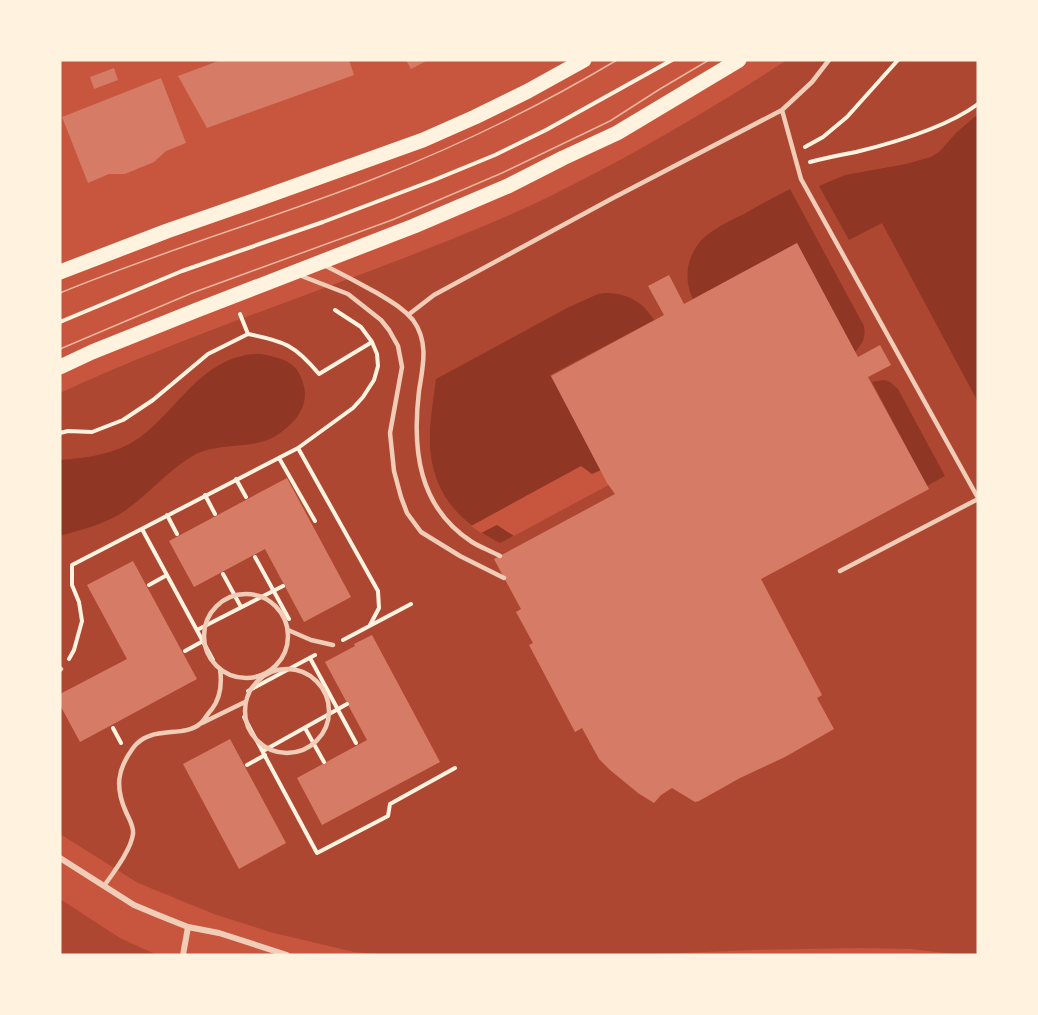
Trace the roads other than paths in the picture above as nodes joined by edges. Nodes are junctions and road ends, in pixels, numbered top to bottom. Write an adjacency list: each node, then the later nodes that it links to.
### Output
1 (584, 60): 6 (main road)
2 (739, 60): 5 (main road)
3 (829, 60): 4 (lane)
4 (782, 110): 8 (lane); 10 (lane)
5 (319, 263): 7 (main road); 8 (lane)
6 (60, 272)
7 (293, 273): 9 (main road); 13 (lane)
8 (408, 315): 11 (lane)
9 (60, 367)
10 (978, 499): 12 (lane)
11 (500, 556)
12 (840, 571)
13 (504, 578)
14 (288, 630): 15 (lane); 16 (lane); 17 (lane)
15 (333, 645)
16 (220, 669): 17 (lane); 19 (lane)
17 (266, 674): 18 (lane); 18 (lane)
18 (245, 702): 19 (lane)
19 (200, 724): 21 (lane)
20 (60, 858): 21 (street)
21 (104, 886): 22 (street)
22 (188, 927): 23 (street); 24 (street)
23 (183, 955)
24 (287, 955)

